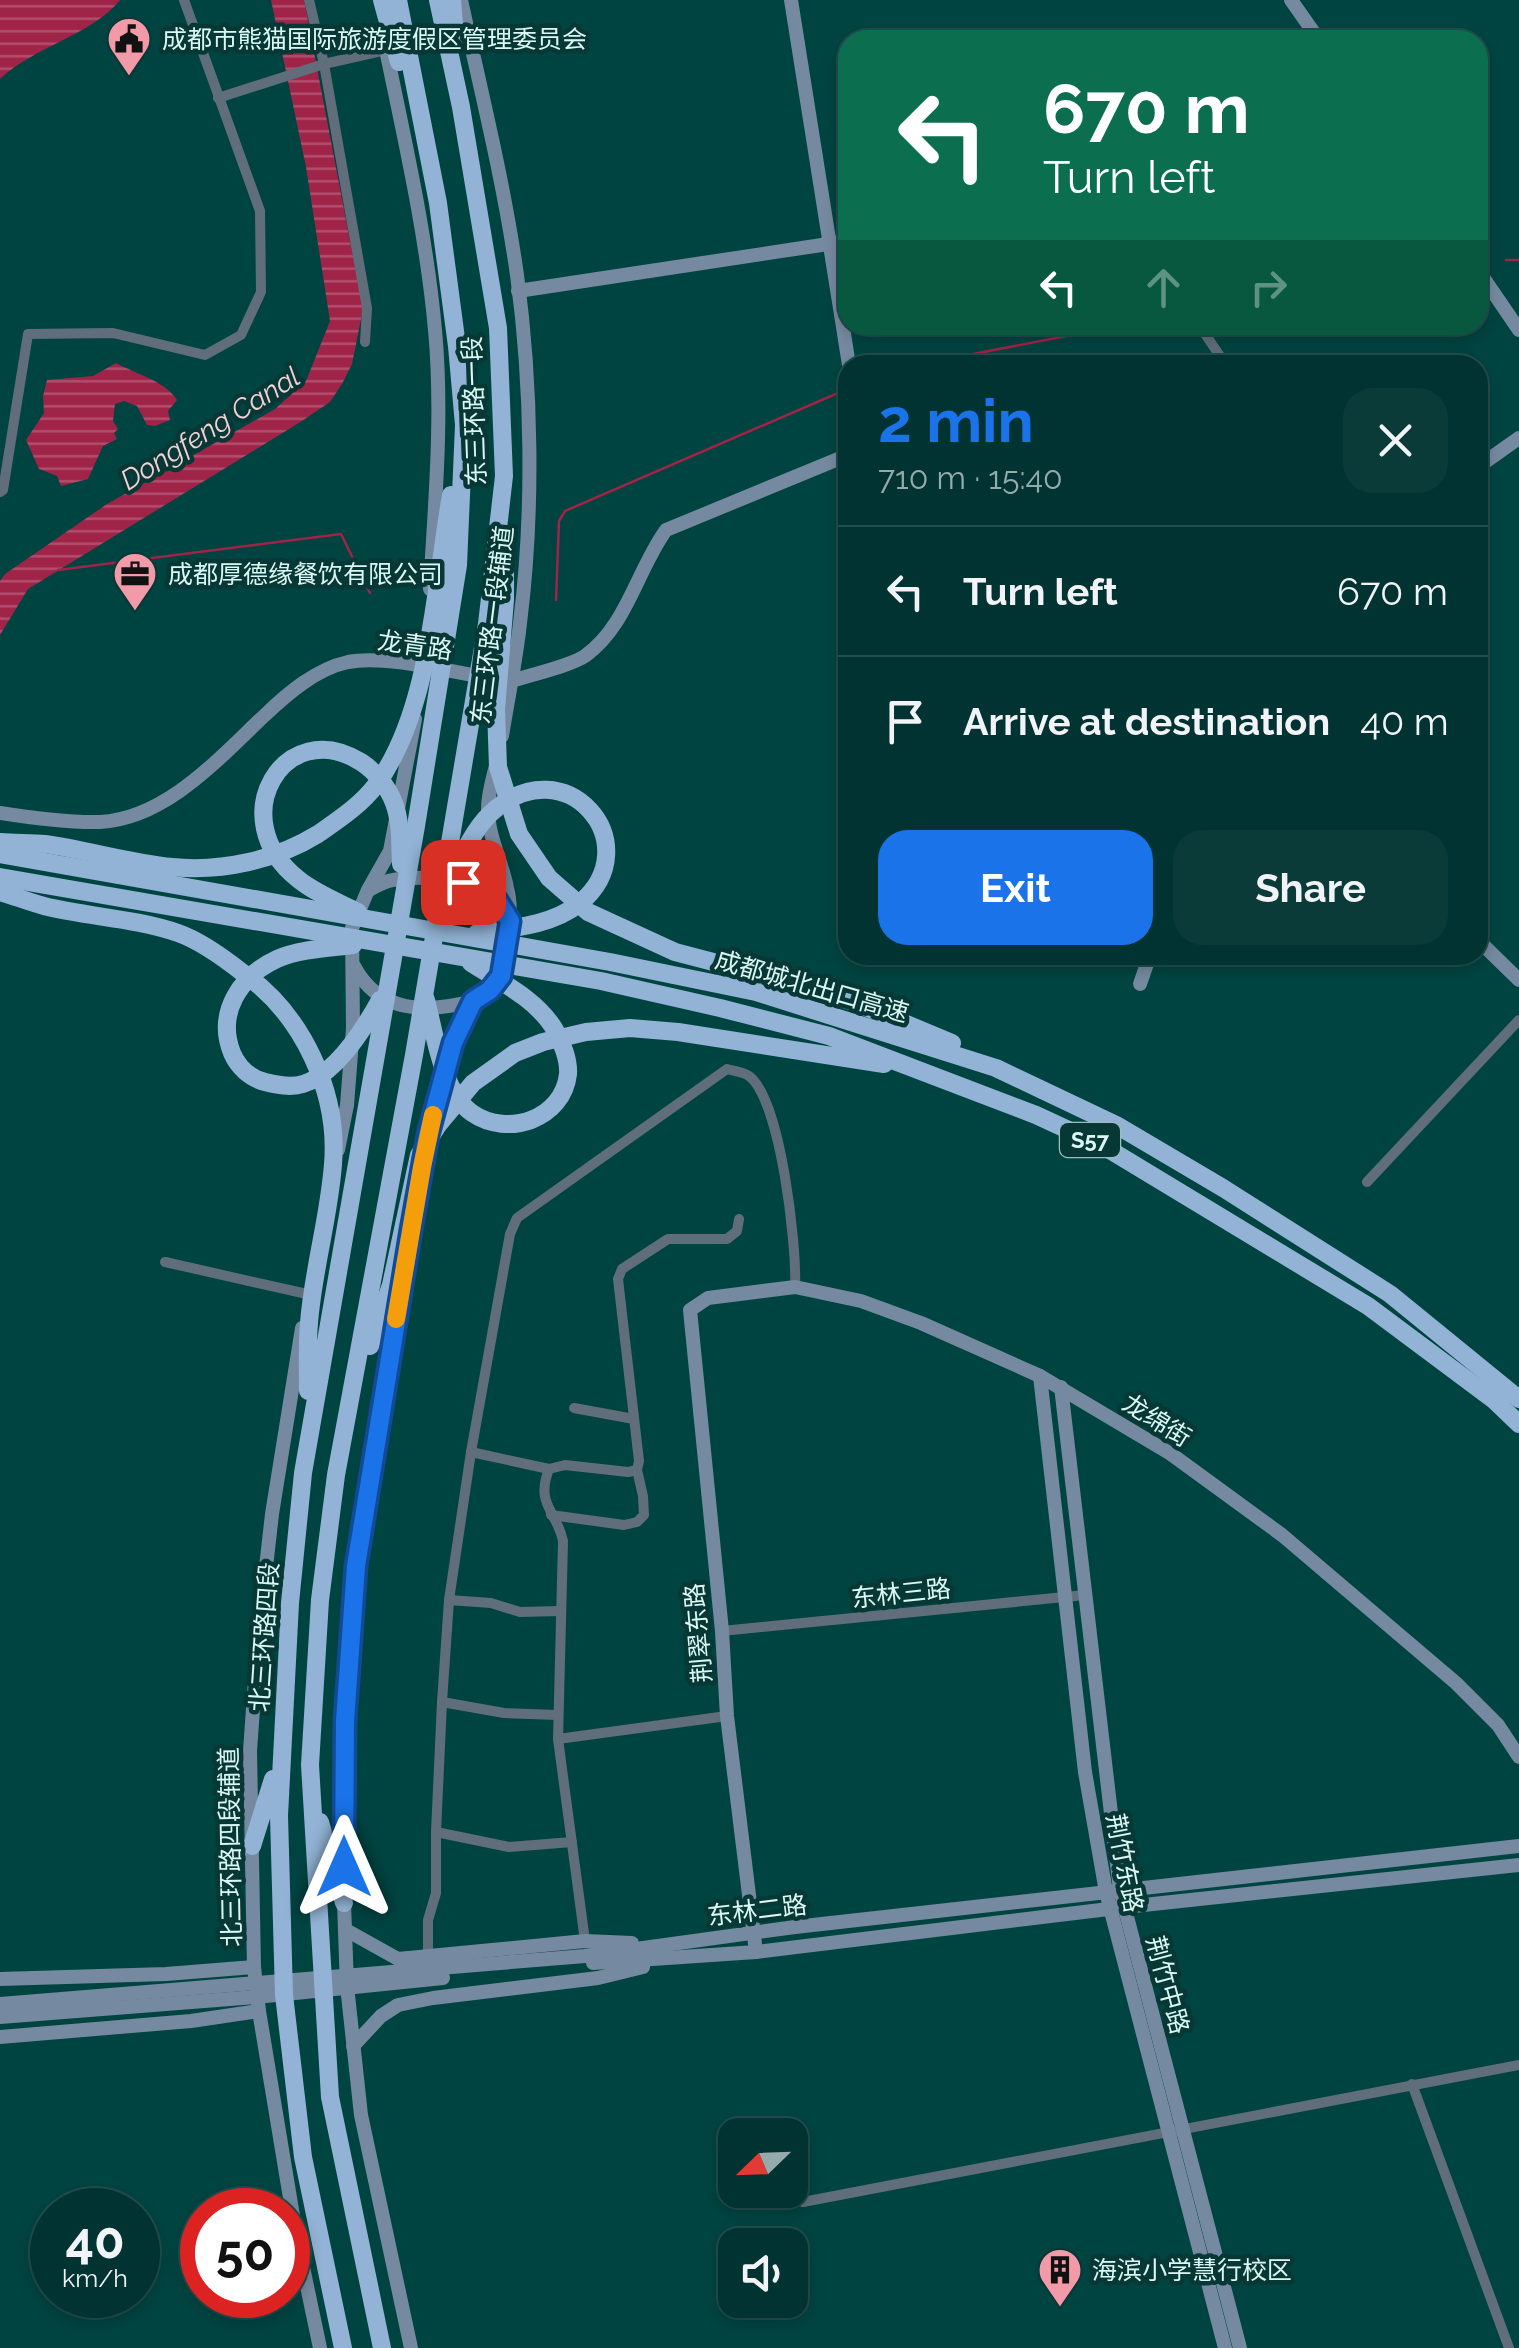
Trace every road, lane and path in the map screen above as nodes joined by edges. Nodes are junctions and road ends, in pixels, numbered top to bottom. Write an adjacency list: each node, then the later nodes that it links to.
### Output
1 (184, 0): 13 (street)
2 (309, 0): 12 (street)
3 (379, 0): 11 (main road); 15 (highway)
4 (398, 0): 15 (highway, 东三环路一段)
5 (438, 0): 14 (highway, 东三环路一段)
6 (452, 0): 14 (highway)
7 (462, 0): 20 (main road, 东三环路一段辅道)
8 (790, 0): 17 (main road)
9 (1291, 0): 10 (main road)
10 (1312, 30)
11 (386, 50): 12 (street); 29 (main road)
12 (324, 64): 13 (street); 22 (street)
13 (218, 98): 28 (street)
14 (461, 107): 27 (highway, 东三环路一段)
15 (438, 203): 23 (highway, 东三环路一段)
16 (838, 243): 17 (main road)
17 (831, 244): 19 (main road); 20 (main road)
18 (1488, 285): 21 (main road)
19 (838, 289)
20 (518, 291): 30 (main road, 东三环路一段辅道)
21 (1519, 330)
22 (364, 342)
23 (464, 425): 32 (highway); 37 (highway, 东三环路一段)
24 (1519, 438): 26 (main road)
25 (838, 459): 30 (main road, 龙青路)
26 (1488, 460)
27 (504, 476): 38 (highway, 东三环路一段); 54 (highway)
28 (0, 492)
29 (425, 668): 30 (main road, 龙青路); 31 (main road, 龙青路); 35 (main road)
30 (510, 681): 40 (main road, 东三环路一段辅道)
31 (0, 813)
32 (0, 842)
33 (0, 854): 39 (highway, 成都城北出口高速 / S57)
34 (0, 878): 43 (highway, 成都城北出口高速 / S57)
35 (368, 890): 40 (main road); 46 (main road, 北三环路四段辅道)
36 (0, 892): 69 (highway)
37 (403, 900): 39 (highway); 41 (highway, 东三环路一段)
38 (438, 904): 42 (highway); 51 (highway, 东三环路一段)
39 (377, 921): 42 (highway, 成都城北出口高速 / S57)
40 (510, 921): 52 (main road, 东三环路一段辅道)
41 (397, 933): 50 (highway, 北三环路四段)
42 (459, 936): 54 (highway, 成都城北出口高速 / S57)
43 (373, 942): 45 (highway, 成都城北出口高速 / S57); 50 (highway)
44 (1488, 950): 48 (main road)
45 (462, 957): 51 (highway); 55 (highway, 成都城北出口高速 / S57)
46 (351, 962): 52 (main road); 60 (main road, 北三环路四段辅道)
47 (1147, 965): 49 (main road)
48 (1519, 980)
49 (1140, 984)
50 (388, 988): 69 (highway, 北三环路四段)
51 (424, 991): 64 (highway)
52 (473, 1001): 92 (main road)
53 (1519, 1020): 56 (street)
54 (996, 1068): 65 (highway, 成都城北出口高速 / S57)
55 (924, 1070): 64 (highway); 68 (highway, 成都城北出口高速 / S57)
56 (1368, 1182)
57 (738, 1220): 67 (street)
58 (165, 1262): 60 (street)
59 (796, 1287): 61 (main road, 龙绵街); 62 (main road, 龙绵街); 70 (street)
60 (307, 1294): 88 (main road, 北三环路四段辅道)
61 (690, 1310): 78 (main road, 荆翠东路)
62 (1040, 1376): 63 (main road, 龙绵街); 75 (main road, 荆竹东路)
63 (1062, 1388): 74 (main road); 84 (main road, 龙绵街)
64 (351, 1398): 85 (highway)
65 (1519, 1399)
66 (574, 1408): 67 (street)
67 (634, 1419): 72 (street)
68 (1519, 1424)
69 (308, 1447): 80 (highway, 北三环路四段)
70 (471, 1452): 71 (street); 76 (street)
71 (549, 1469): 72 (street); 73 (street)
72 (637, 1470): 73 (street)
73 (550, 1515): 77 (street)
74 (1085, 1594): 75 (street, 东林三路); 91 (main road)
75 (1067, 1597): 78 (street, 东林三路); 91 (main road, 荆竹东路)
76 (449, 1600): 77 (street); 79 (street)
77 (560, 1611): 81 (street)
78 (722, 1631): 82 (main road, 荆翠东路)
79 (442, 1702): 81 (street); 86 (street)
80 (283, 1709): 88 (highway); 115 (highway, 北三环路四段)
81 (558, 1715): 83 (street)
82 (727, 1716): 83 (street); 95 (main road, 荆翠东路)
83 (558, 1739): 87 (street)
84 (1519, 1757)
85 (312, 1792): 92 (highway); 116 (highway)
86 (436, 1832): 87 (street); 99 (street)
87 (572, 1842): 96 (street)
88 (252, 1846): 101 (main road, 北三环路四段辅道)
89 (1519, 1846): 91 (main road, 东林二路)
90 (1519, 1865): 93 (main road, 东林二路)
91 (1113, 1891): 93 (main road, 荆竹东路); 95 (main road, 东林二路)
92 (344, 1904): 94 (main road)
93 (1117, 1908): 98 (main road, 东林二路); 112 (main road, 荆竹东路)
94 (346, 1930): 100 (main road); 109 (main road)
95 (754, 1933): 97 (main road, 东林二路); 98 (main road, 荆翠东路)
96 (585, 1941): 97 (main road); 99 (main road)
97 (671, 1951): 98 (main road, 东林二路); 104 (main road, 东林二路); 105 (main road)
98 (756, 1952)
99 (428, 1956): 100 (main road)
100 (398, 1959): 105 (main road)
101 (254, 1967): 102 (main road); 106 (main road, 北三环路四段辅道)
102 (0, 1979)
103 (0, 2004): 104 (main road, 东林二路)
104 (64, 2006): 107 (main road, 东林二路)
105 (398, 2006): 109 (main road)
106 (259, 2011): 108 (main road); 114 (main road, 北三环路四段辅道)
107 (0, 2017)
108 (0, 2037)
109 (353, 2046): 117 (main road)
110 (1519, 2066): 111 (street)
111 (1412, 2084): 112 (street); 120 (street)
112 (1176, 2131): 113 (street); 118 (main road, 荆竹东路); 119 (main road)
113 (808, 2201)
114 (320, 2348)
115 (344, 2348)
116 (382, 2348)
117 (410, 2348)
118 (1225, 2348)
119 (1240, 2348)
120 (1509, 2348)

